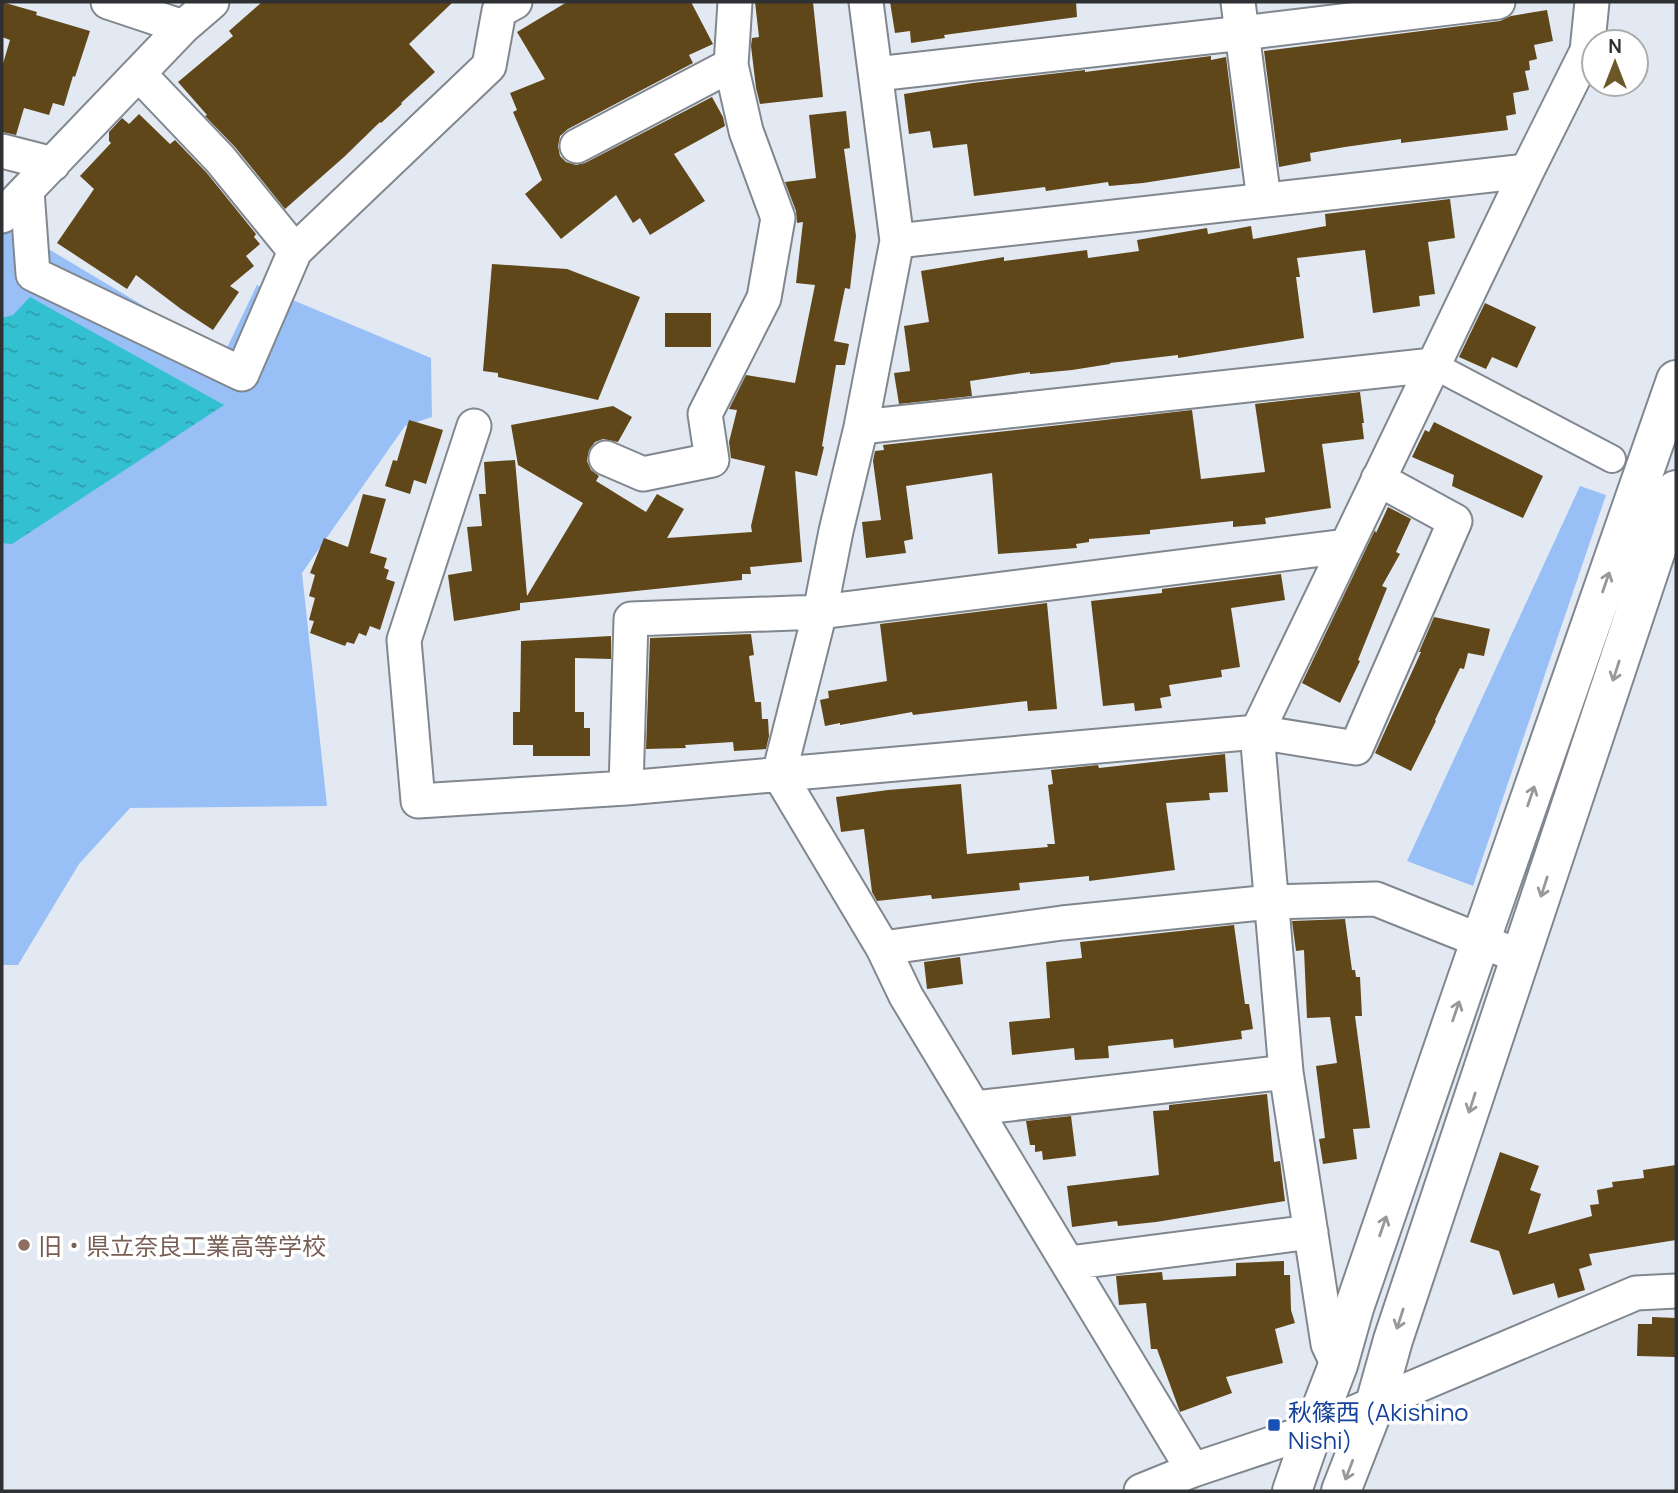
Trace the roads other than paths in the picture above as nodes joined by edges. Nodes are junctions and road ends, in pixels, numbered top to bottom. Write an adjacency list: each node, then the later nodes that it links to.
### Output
1 (108, 2): 9 (street)
2 (212, 2): 9 (street)
3 (515, 2): 21 (street)
4 (735, 2): 10 (street)
5 (866, 2): 12 (street)
6 (1499, 2): 8 (street)
7 (1592, 2): 16 (street)
8 (1241, 18): 12 (street); 18 (street)
9 (183, 27): 11 (street)
10 (731, 65): 13 (street); 26 (street)
11 (138, 74): 15 (street); 21 (street)
12 (876, 74): 20 (street)
13 (577, 146)
14 (2, 151): 15 (street)
15 (53, 164): 17 (street)
16 (1527, 171): 18 (street); 22 (street)
17 (27, 191): 19 (street); 21 (street)
18 (1264, 200): 20 (street)
19 (2, 216)
20 (897, 241): 25 (street)
21 (295, 251)
22 (1433, 365): 25 (street); 27 (street); 28 (street)
23 (1676, 380): 36 (street, one-way to 23)
24 (474, 426): 34 (street)
25 (861, 427): 31 (street)
26 (606, 458)
27 (1612, 459)
28 (1378, 479): 30 (street); 32 (street)
29 (1676, 490): 38 (street, one-way to 38)
30 (1346, 546): 31 (street); 32 (street)
31 (820, 612): 33 (street); 34 (street)
32 (1256, 732): 33 (street); 35 (street)
33 (779, 774): 34 (street); 37 (street)
34 (626, 788)
35 (1271, 902): 36 (street); 37 (street); 39 (street)
36 (1480, 941): 38 (street); 43 (street, one-way to 36)
37 (883, 948): 40 (street)
38 (1521, 957): 47 (street, one-way to 47)
39 (1286, 1072): 40 (street); 41 (street)
40 (975, 1108): 42 (street)
41 (1311, 1232): 42 (street); 44 (street)
42 (1069, 1263): 49 (street)
43 (1366, 1275): 44 (street); 46 (street)
44 (1318, 1278): 46 (street)
45 (1676, 1291): 47 (street)
46 (1338, 1365): 48 (street)
47 (1375, 1404): 48 (street); 52 (street, one-way to 52)
48 (1313, 1430): 49 (street); 51 (street)
49 (1193, 1470): 50 (street)
50 (1141, 1491)
51 (1292, 1491)
52 (1341, 1491)

